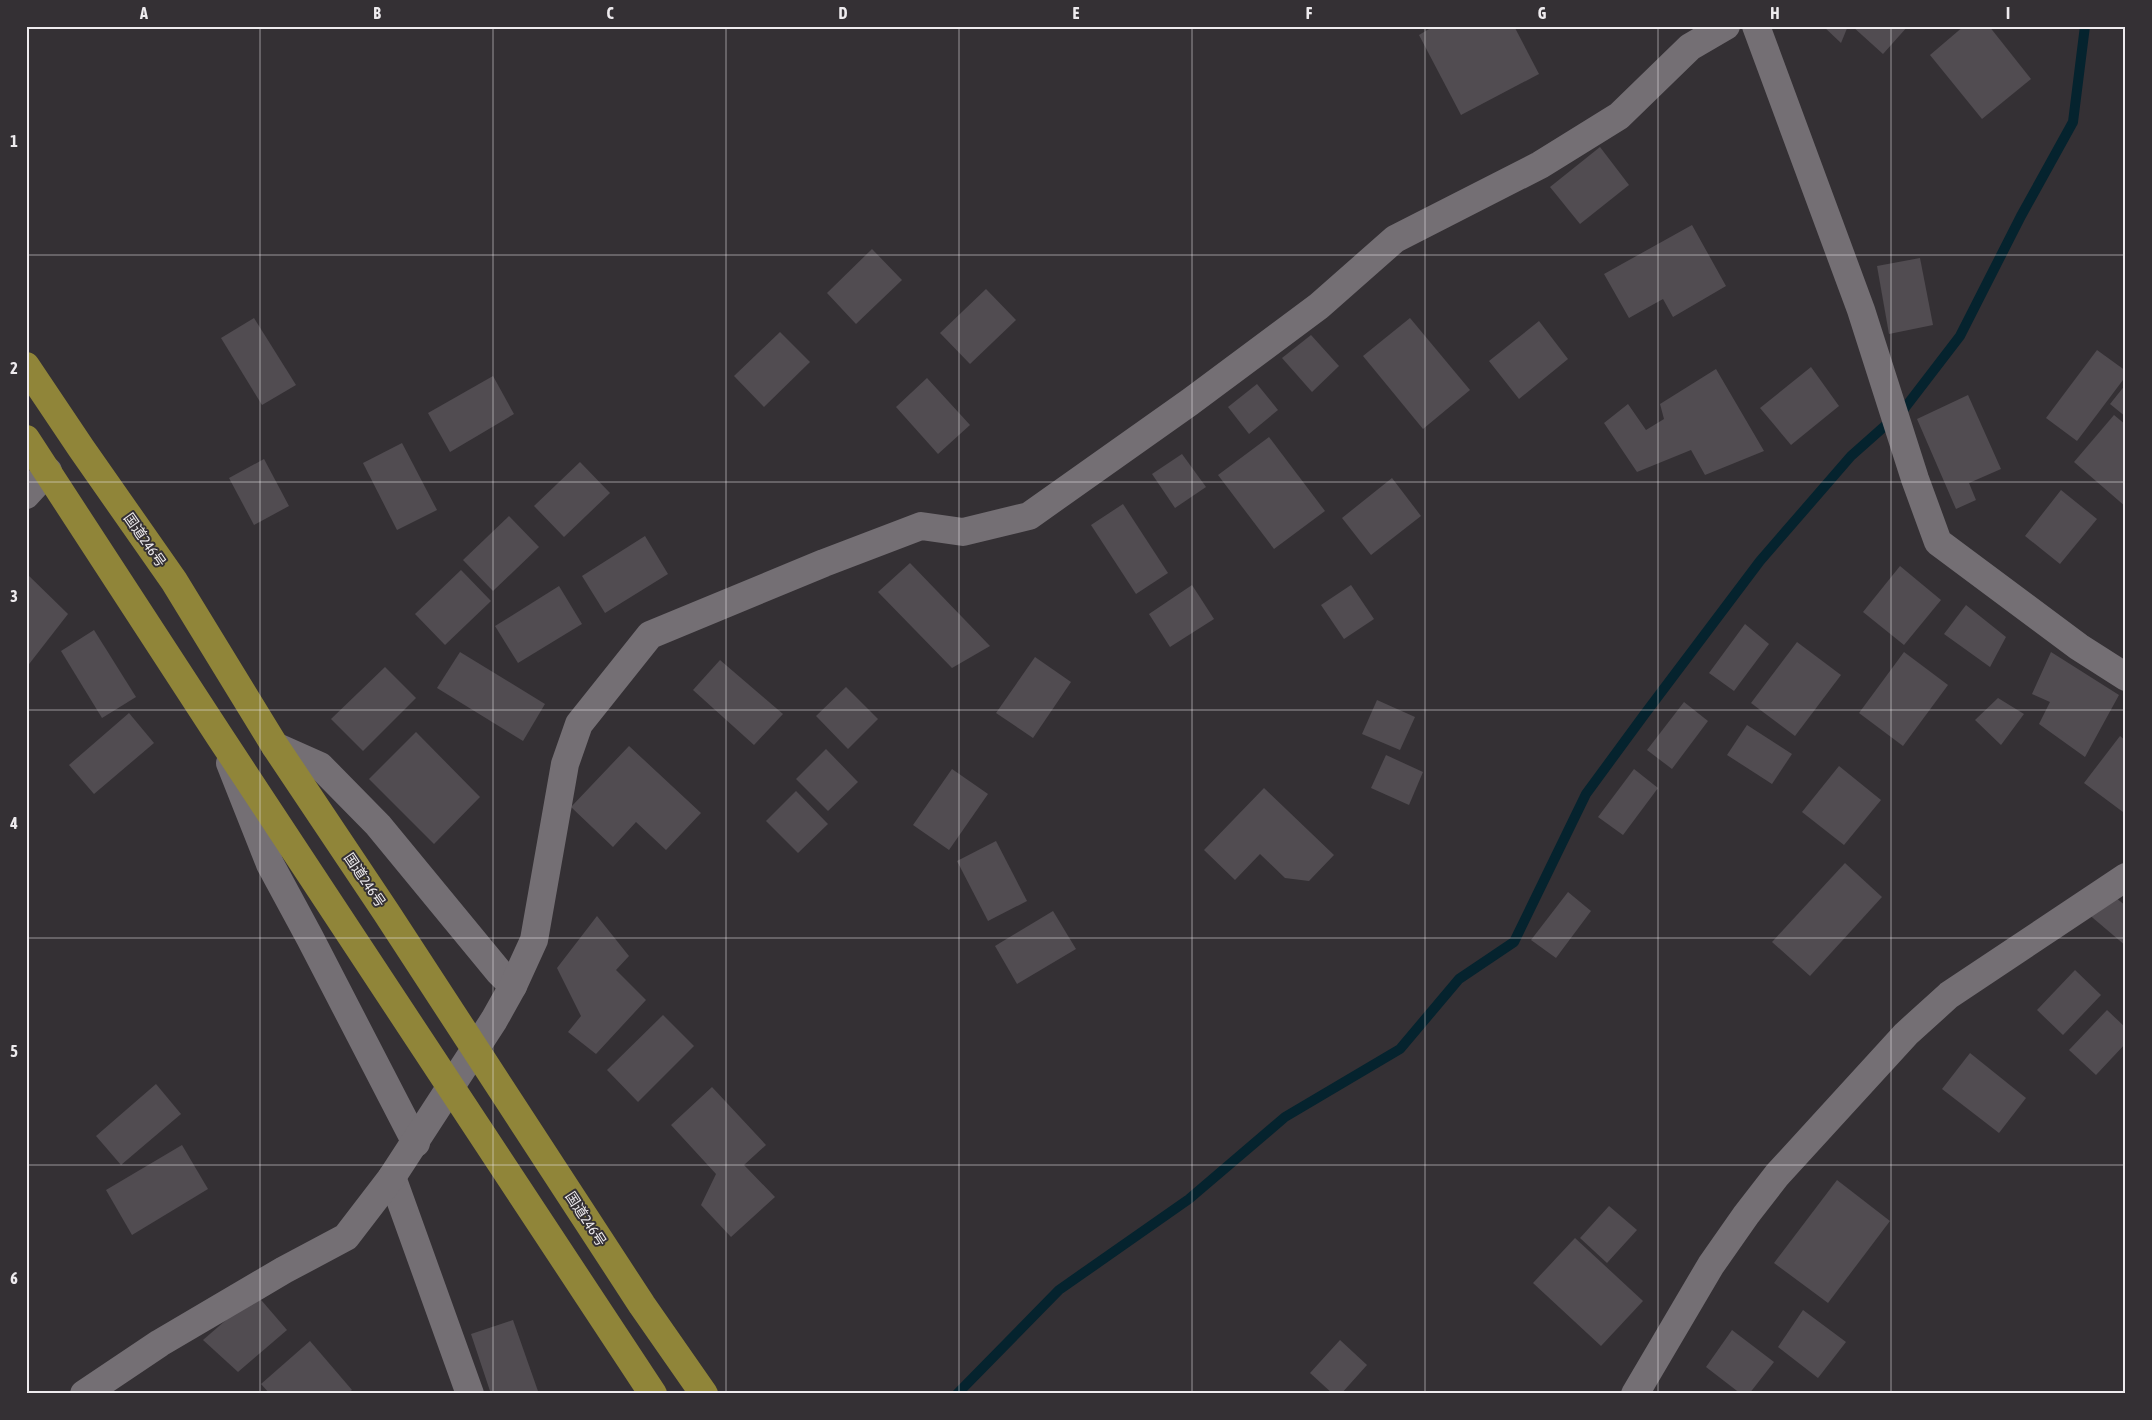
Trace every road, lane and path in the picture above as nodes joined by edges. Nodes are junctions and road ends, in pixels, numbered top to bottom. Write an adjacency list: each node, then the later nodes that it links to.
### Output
1 (1726, 26): 11 (street)
2 (1756, 26): 7 (street)
3 (26, 366): 9 (highway, 国道246号)
4 (26, 439): 5 (highway)
5 (48, 471): 6 (street); 8 (highway)
6 (26, 495)
7 (2126, 678)
8 (220, 737): 12 (street); 16 (highway)
9 (275, 746): 11 (street); 17 (highway, 国道246号)
10 (2126, 877): 18 (street)
11 (513, 986): 12 (street)
12 (421, 1136): 13 (street)
13 (392, 1177): 14 (street); 15 (street)
14 (84, 1394)
15 (470, 1394)
16 (653, 1394)
17 (704, 1394)
18 (1635, 1394)

